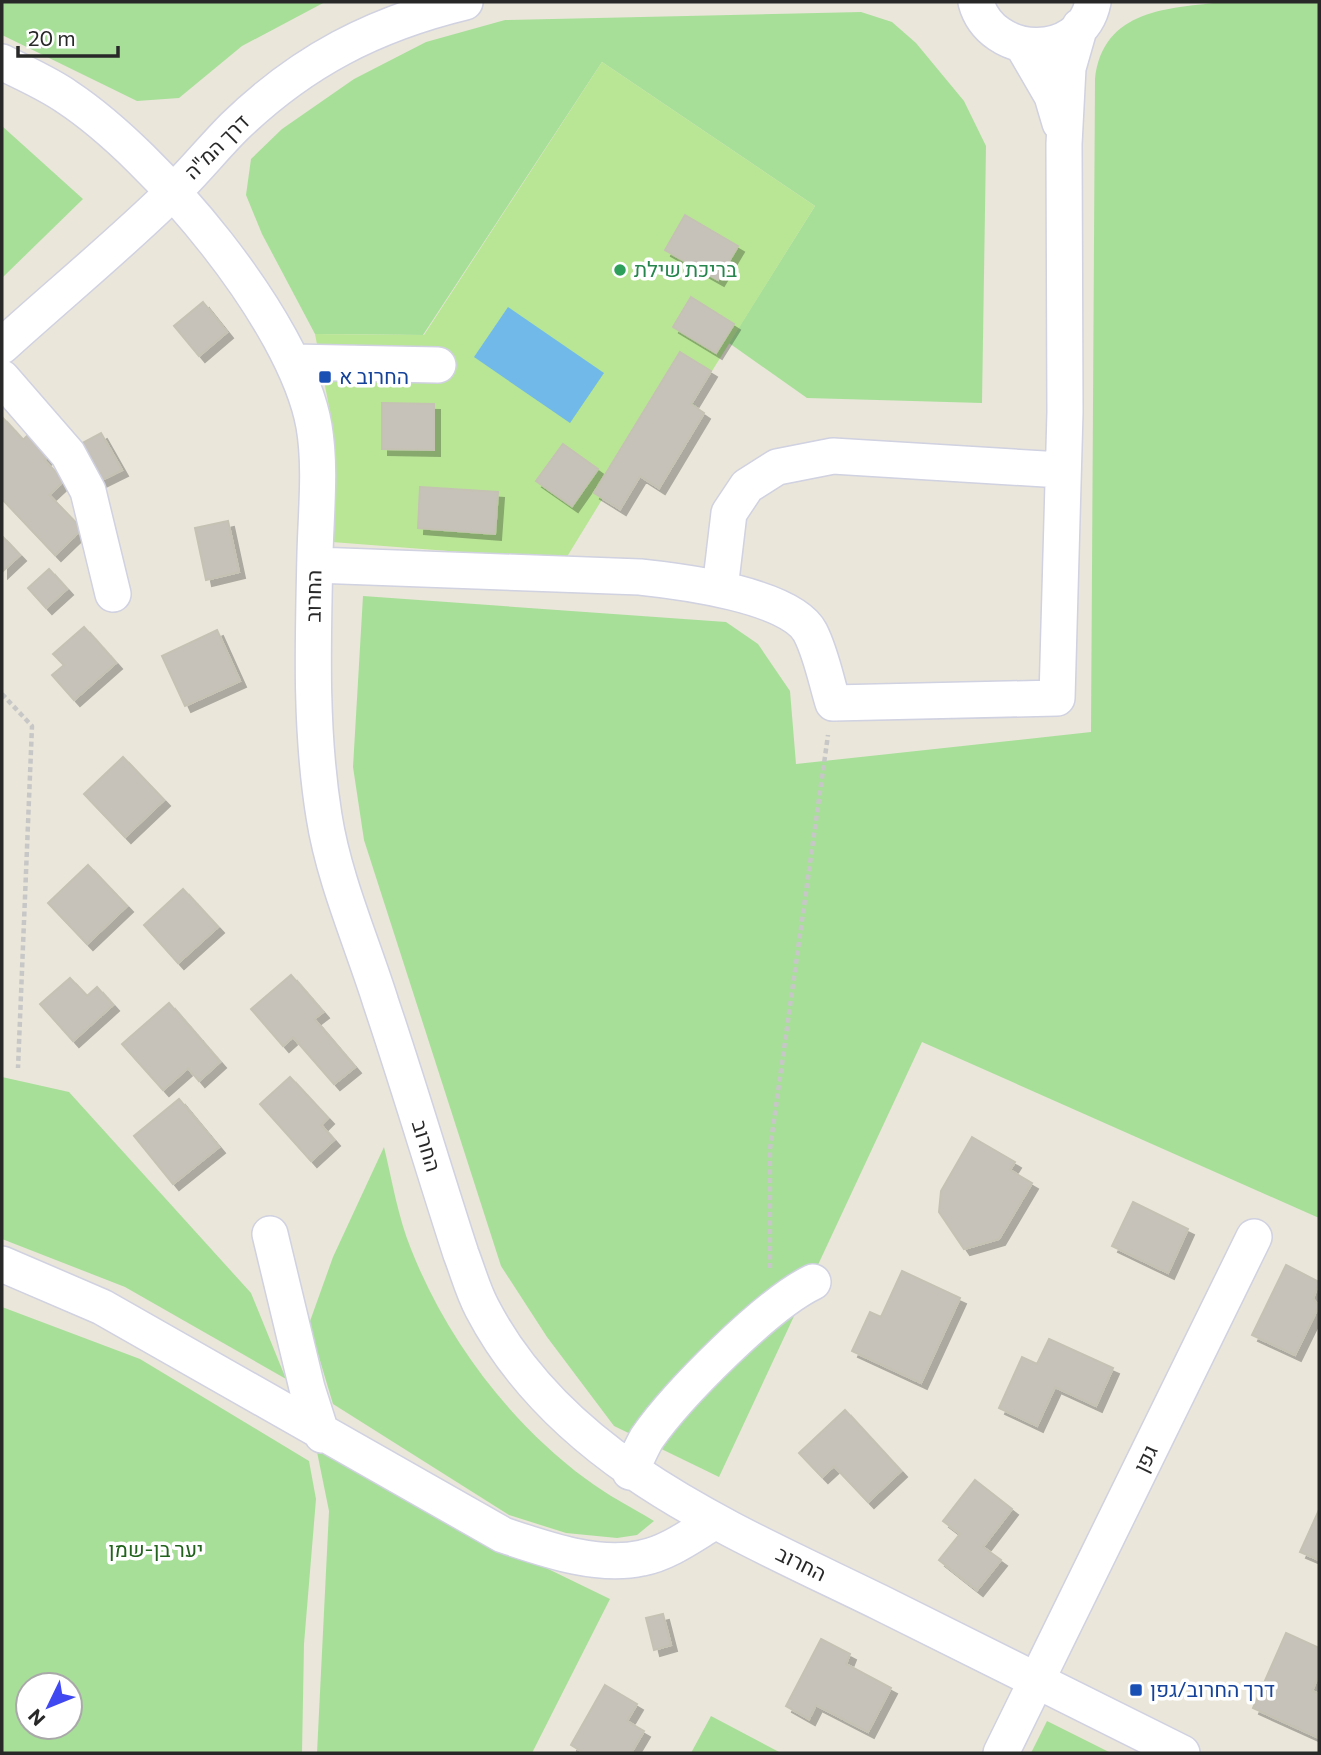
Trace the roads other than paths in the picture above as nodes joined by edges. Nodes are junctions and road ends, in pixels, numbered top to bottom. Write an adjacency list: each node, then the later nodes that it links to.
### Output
1 (465, 2): 8 (street, דרך המ"ה)
2 (950, 2): 4 (street)
3 (1093, 10): 5 (street); 7 (street)
4 (982, 13): 5 (street)
5 (1023, 46): 7 (street)
6 (2, 62): 8 (street, החרוב)
7 (1063, 144): 13 (street)
8 (172, 193): 9 (street, דרך המ"ה); 10 (street, החרוב)
9 (2, 346)
10 (293, 362): 11 (street); 14 (street, החרוב)
11 (438, 365)
12 (2, 378): 16 (street)
13 (1061, 470): 15 (street); 15 (street)
14 (315, 565): 15 (street); 22 (street, החרוב)
15 (720, 589)
16 (113, 594)
17 (270, 1234): 21 (street)
18 (1254, 1237): 24 (street, גפן)
19 (2, 1264): 21 (street)
20 (813, 1282): 22 (street)
21 (322, 1435): 23 (street)
22 (630, 1472): 23 (street, החרוב)
23 (715, 1522): 24 (street, החרוב)
24 (1038, 1681): 25 (street, גפן); 26 (street, החרוב)
25 (1001, 1753)
26 (1182, 1753)

